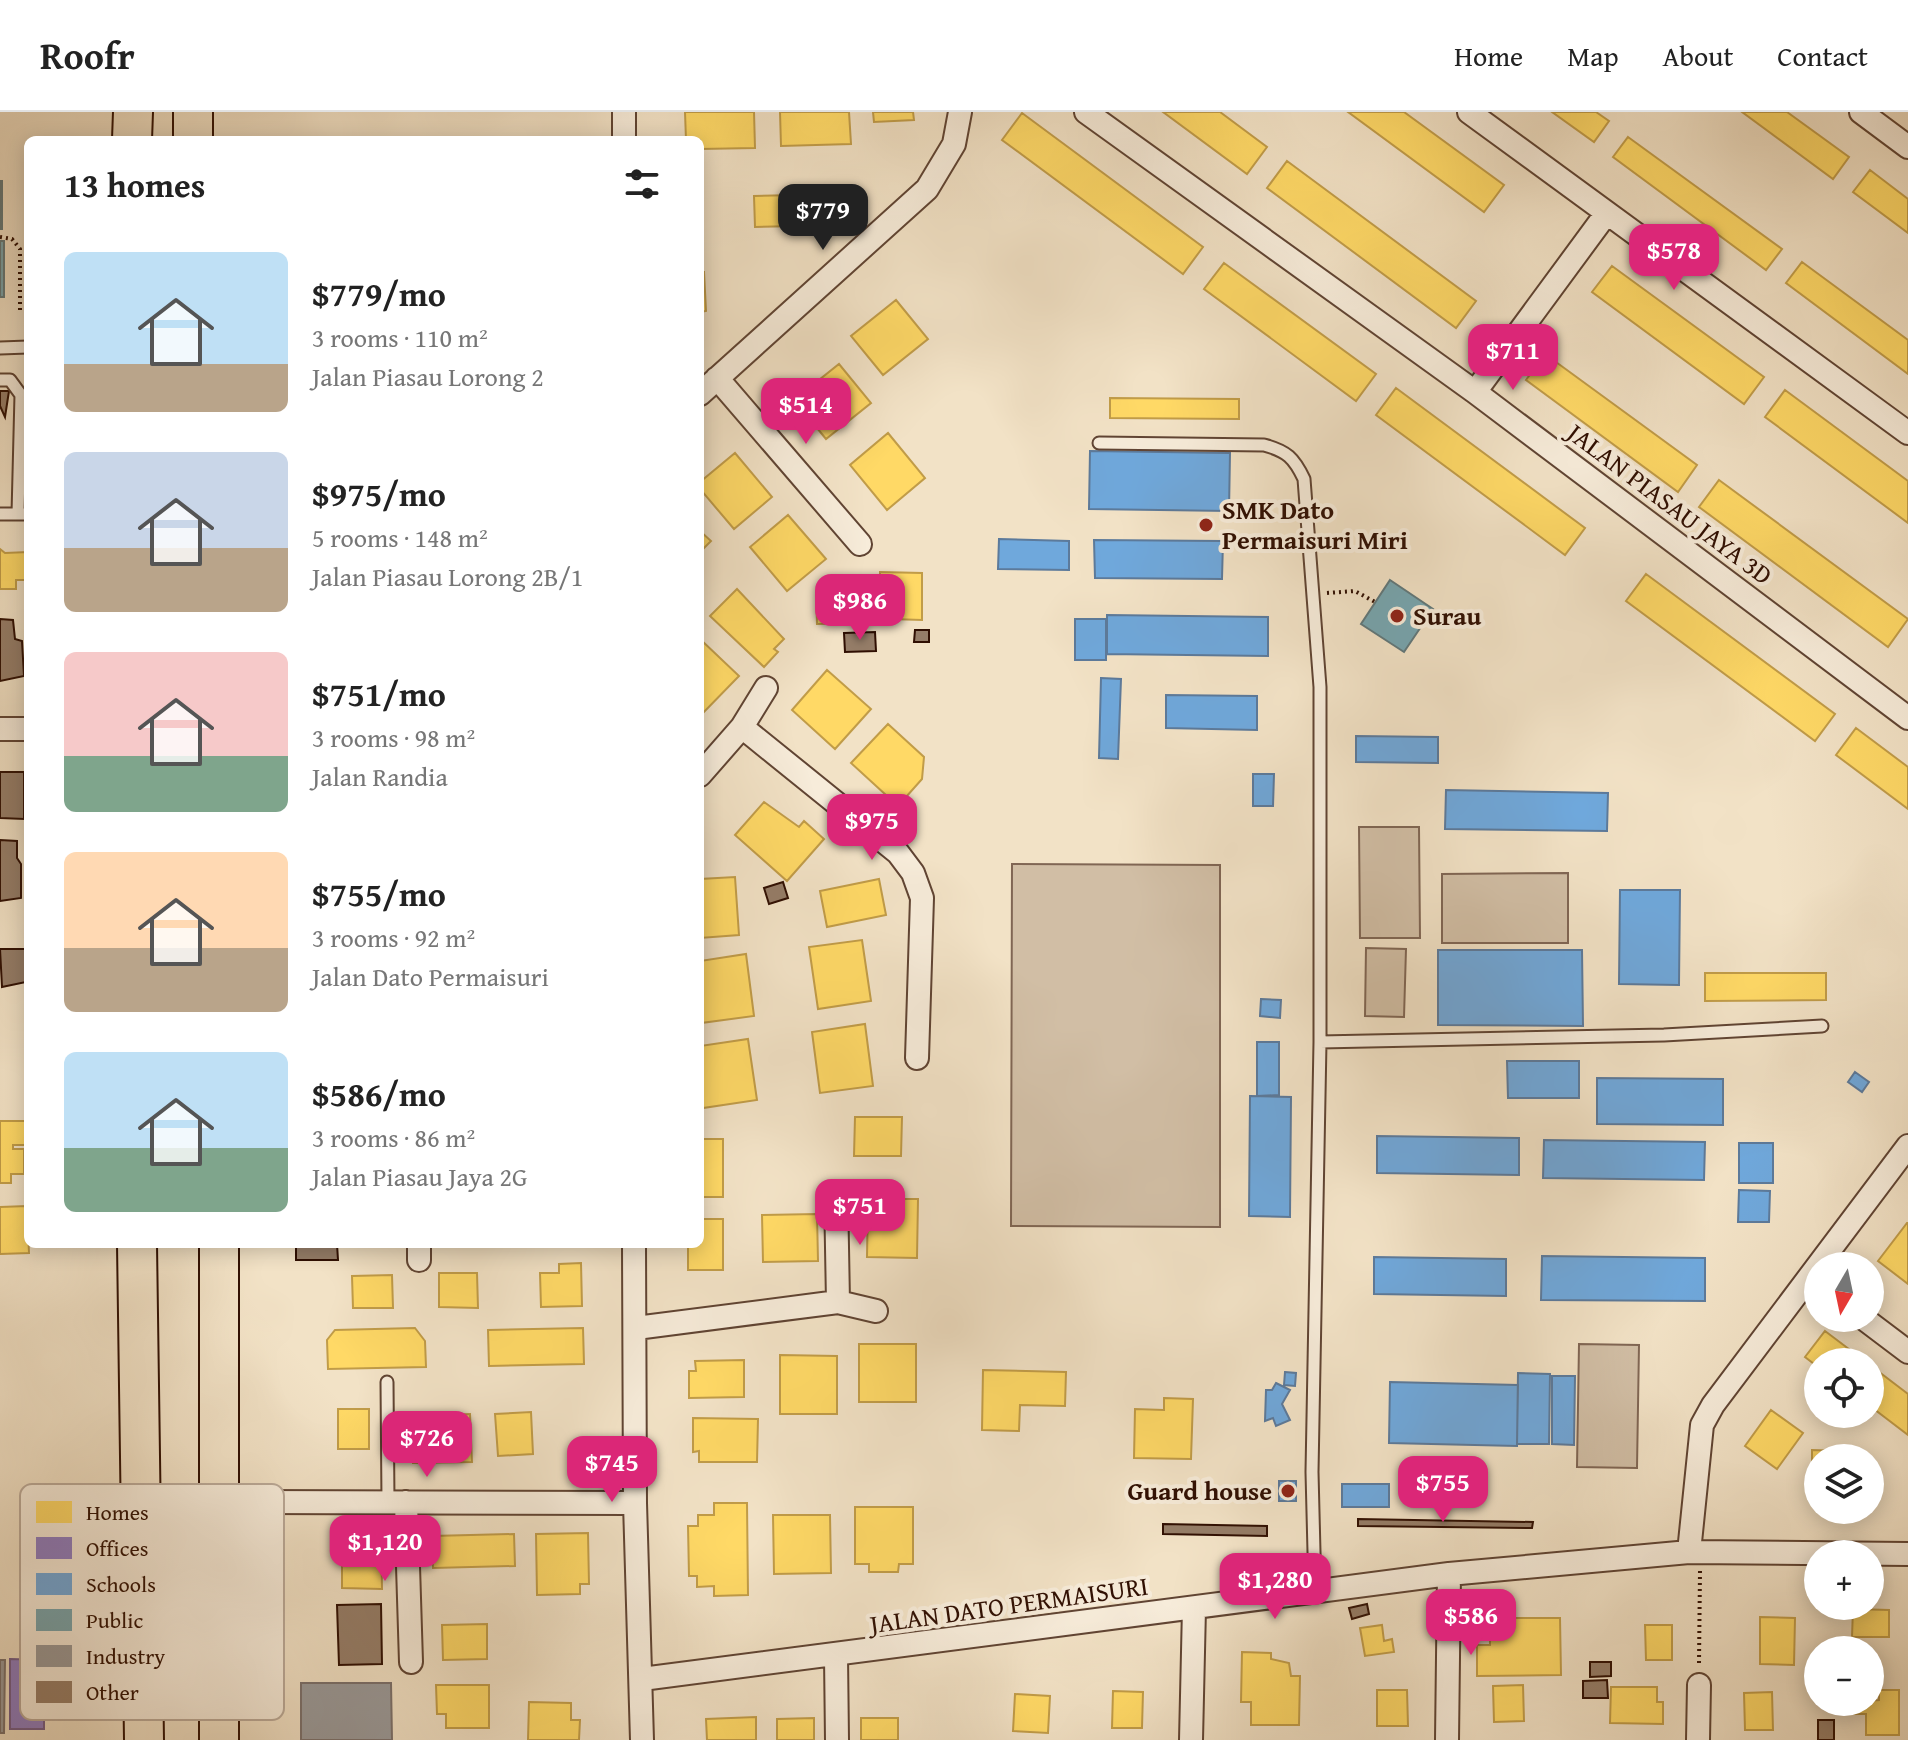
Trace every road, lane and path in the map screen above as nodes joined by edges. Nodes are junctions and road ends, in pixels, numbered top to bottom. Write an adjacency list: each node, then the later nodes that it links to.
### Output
1 (133, 112): 8 (highway)
2 (193, 112): 9 (highway)
3 (624, 112): 10 (street)
4 (1086, 112): 20 (street, JALAN PIASAU JAYA 3D)
5 (1469, 112): 12 (street)
6 (1861, 112): 11 (street)
7 (960, 114): 17 (street)
8 (132, 136)
9 (193, 136)
10 (624, 136)
11 (1908, 147)
12 (1606, 214): 20 (street); 21 (street)
13 (0, 237): 14 (path)
14 (20, 310)
15 (24, 347): 16 (lane)
16 (0, 348)
17 (717, 378): 19 (street); 25 (street)
18 (0, 380): 24 (lane)
19 (704, 390)
20 (1475, 392): 29 (street, JALAN PIASAU JAYA 3D)
21 (1908, 433)
22 (1099, 443): 26 (lane)
23 (0, 514): 24 (lane)
24 (23, 514)
25 (860, 544)
26 (1313, 594): 27 (path); 35 (lane)
27 (1375, 602)
28 (766, 688): 30 (street)
29 (1908, 718)
30 (742, 727): 33 (street); 36 (street)
31 (0, 729): 32 (street)
32 (24, 729)
33 (704, 770)
34 (1822, 1026): 35 (lane)
35 (1320, 1042): 58 (lane)
36 (917, 1058)
37 (1904, 1159): 42 (street)
38 (836, 1192): 44 (street)
39 (137, 1248): 50 (highway)
40 (219, 1248): 51 (highway)
41 (634, 1248): 46 (street)
42 (1833, 1252)
43 (1804, 1290): 55 (street)
44 (838, 1302): 45 (street); 46 (street)
45 (876, 1311)
46 (636, 1328): 54 (street)
47 (1882, 1332): 48 (street)
48 (1908, 1352)
49 (387, 1382): 53 (lane)
50 (140, 1484)
51 (219, 1484)
52 (284, 1502): 53 (street)
53 (397, 1502): 54 (street); 61 (street)
54 (635, 1503): 62 (street)
55 (1695, 1552): 56 (street, JALAN DATO PERMAISURI); 57 (street, JALAN DATO PERMAISURI); 63 (path)
56 (1908, 1554)
57 (1449, 1574): 58 (street, JALAN DATO PERMAISURI); 69 (street)
58 (1315, 1593): 59 (street, JALAN DATO PERMAISURI)
59 (1194, 1608): 60 (street, JALAN DATO PERMAISURI); 68 (street)
60 (836, 1656): 62 (street, JALAN DATO PERMAISURI); 67 (street)
61 (411, 1662)
62 (642, 1679): 66 (street)
63 (1699, 1685): 70 (street)
64 (144, 1720): 65 (highway)
65 (144, 1740)
66 (642, 1740)
67 (837, 1740)
68 (1191, 1740)
69 (1447, 1740)
70 (1698, 1740)

